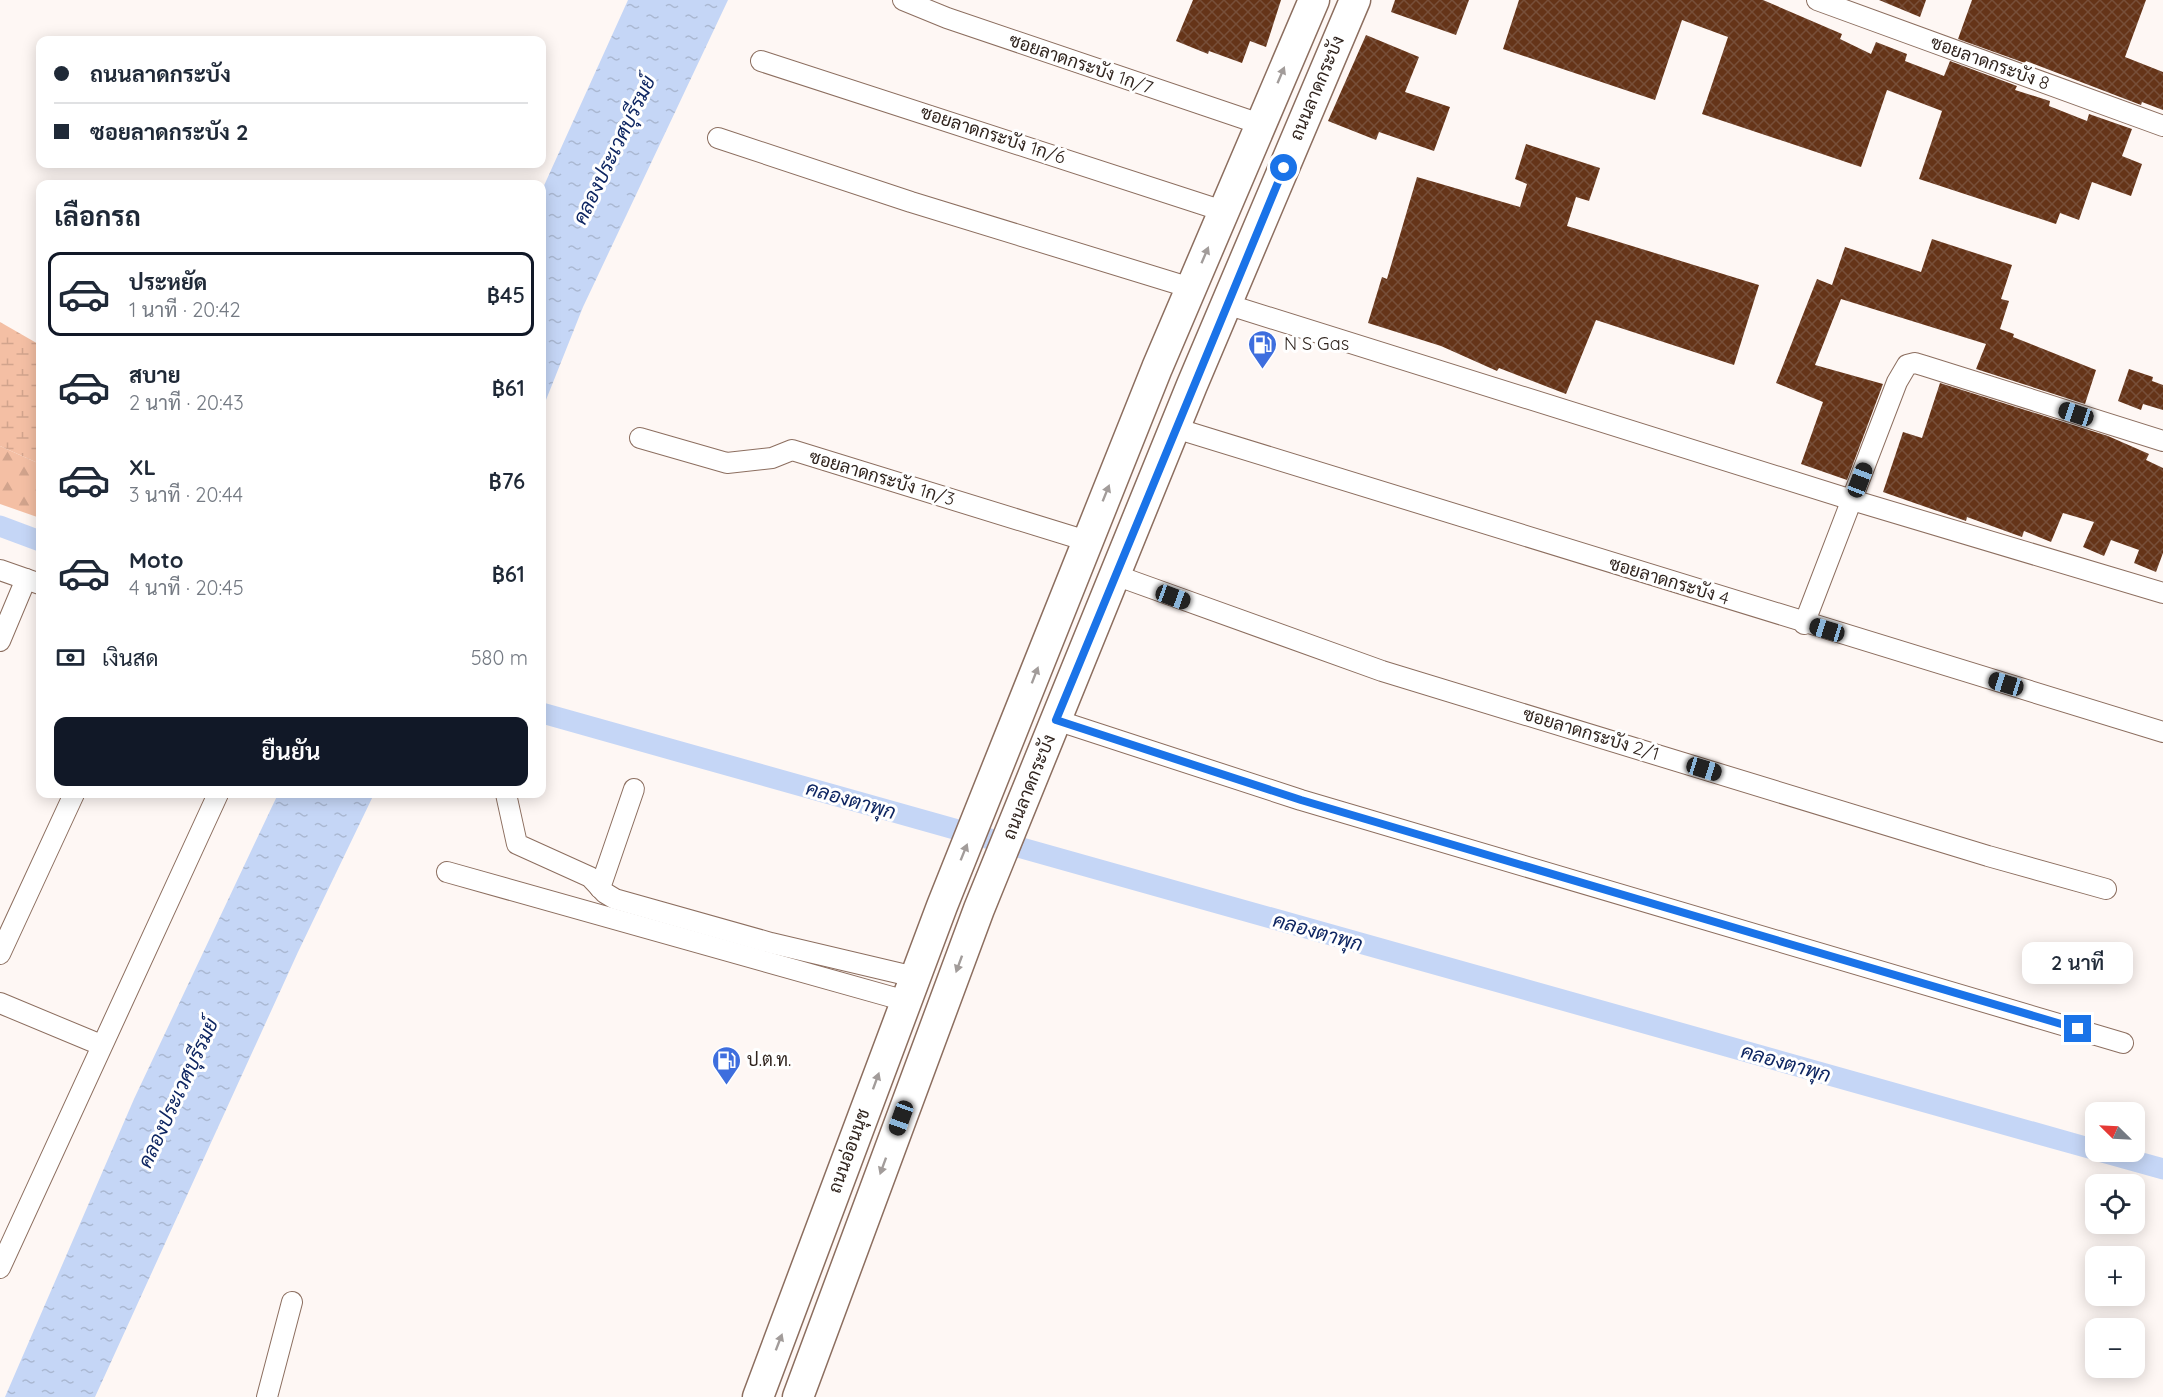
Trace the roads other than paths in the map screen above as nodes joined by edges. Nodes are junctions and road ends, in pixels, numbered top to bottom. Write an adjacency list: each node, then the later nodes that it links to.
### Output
1 (903, 0): 6 (street, ซอยลาดกระบัง 1ก/7)
2 (1314, 0): 6 (main road, ถนนลาดกระบัง, one-way to 2)
3 (1355, 0): 11 (main road, ถนนลาดกระบัง)
4 (1817, 0): 7 (street, ซอยลาดกระบัง 8)
5 (762, 62): 9 (street, ซอยลาดกระบัง 1ก/6)
6 (1260, 124): 9 (main road, ถนนลาดกระบัง)
7 (2163, 126)
8 (718, 138): 10 (street)
9 (1223, 211): 10 (main road, ถนนลาดกระบัง, one-way to 9)
10 (1191, 288): 16 (main road, ถนนลาดกระบัง, one-way to 10)
11 (1226, 304): 12 (main road, ถนนลาดกระบัง); 15 (street)
12 (1175, 428): 18 (main road, ถนนลาดกระบัง); 21 (street, ซอยลาดกระบัง 4)
13 (640, 438): 16 (street, ซอยลาดกระบัง 1ก/3)
14 (2163, 441): 15 (street)
15 (1852, 500): 20 (street); 21 (street)
16 (1087, 541): 32 (main road, ถนนลาดกระบัง, one-way to 16)
17 (0, 570): 19 (street)
18 (1115, 575): 24 (main road, ถนนลาดกระบัง); 31 (street, ซอยลาดกระบัง 2/1)
19 (33, 581): 22 (street)
20 (2163, 593)
21 (1804, 624): 23 (street, ซอยลาดกระบัง 4)
22 (0, 641)
23 (2163, 732)
24 (1051, 733): 33 (main road, ถนนลาดกระบัง); 37 (street)
25 (634, 789): 30 (street)
26 (72, 798): 34 (street)
27 (216, 798): 38 (street)
28 (507, 798): 30 (street)
29 (447, 872): 35 (street)
30 (600, 888): 35 (street)
31 (2106, 889)
32 (942, 906): 35 (main road, ถนนอ่อนนุช)
33 (979, 909): 43 (main road, ถนนอ่อนนุช, one-way to 43)
34 (0, 954)
35 (910, 989): 42 (main road, ถนนอ่อนนุช, one-way to 35)
36 (0, 1003): 38 (street)
37 (2123, 1043)
38 (101, 1046): 39 (street)
39 (0, 1268)
40 (292, 1302): 41 (street)
41 (267, 1397)
42 (758, 1397)
43 (798, 1397)

